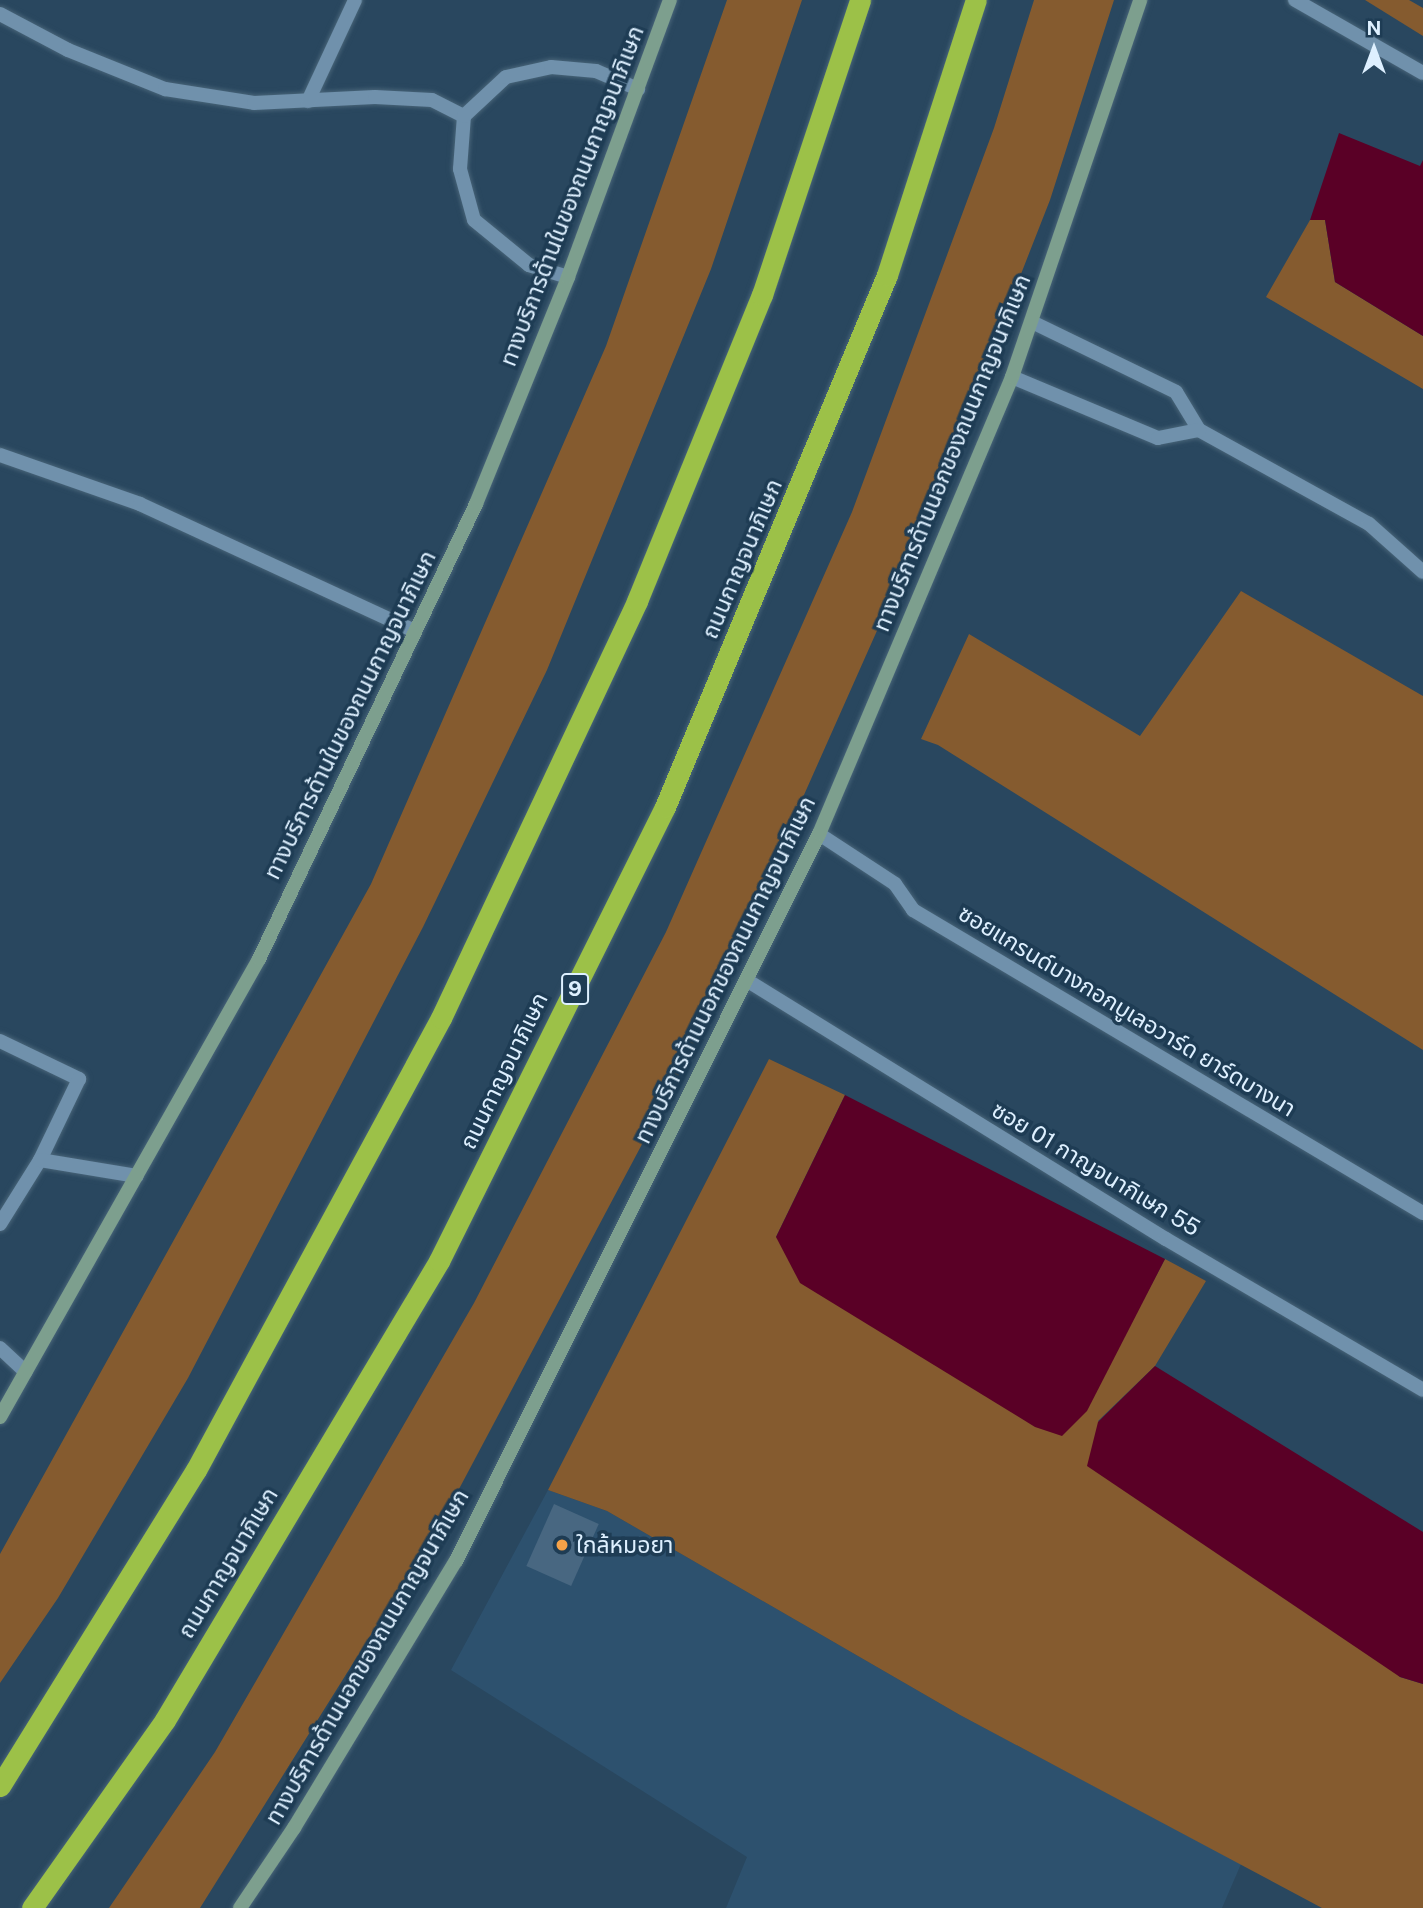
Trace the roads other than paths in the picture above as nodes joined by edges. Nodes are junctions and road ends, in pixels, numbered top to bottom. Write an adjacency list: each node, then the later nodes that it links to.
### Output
1 (355, 0): 10 (street)
2 (670, 0): 9 (main road, ทางบริการด้านในของถนนกาญจนาภิเษก)
3 (860, 0): 30 (highway)
4 (976, 0): 31 (highway, ถนนกาญจนาภิเษก / 9)
5 (1140, 0): 13 (main road, ทางบริการด้านนอกของถนนกาญจนาภิเษก)
6 (1295, 0): 8 (street)
7 (0, 14): 10 (street)
8 (1423, 73)
9 (638, 89): 11 (street); 12 (main road, ทางบริการด้านในของถนนกาญจนาภิเษก)
10 (308, 101): 11 (street)
11 (464, 116): 12 (street)
12 (568, 278): 18 (main road, ทางบริการด้านในของถนนกาญจนาภิเษก)
13 (1032, 322): 14 (main road, ทางบริการด้านนอกของถนนกาญจนาภิเษก); 15 (street)
14 (1012, 377): 15 (street); 19 (main road, ทางบริการด้านนอกของถนนกาญจนาภิเษก)
15 (1199, 430): 17 (street)
16 (0, 455): 18 (street)
17 (1423, 572)
18 (415, 631): 23 (main road, ทางบริการด้านในของถนนกาญจนาภิเษก)
19 (819, 834): 20 (main road, ทางบริการด้านนอกของถนนกาญจนาภิเษก); 24 (street, ซอยแกรนด์บางกอกบูเลอวาร์ด ยาร์ดบางนา)
20 (748, 981): 28 (street, ซอย 01 กาญจนากิเษก 55); 32 (main road, ทางบริการด้านนอกของถนนกาญจนาภิเษก)
21 (0, 1041): 22 (street)
22 (40, 1160): 23 (street); 25 (street)
23 (136, 1176): 27 (main road, ทางบริการด้านในของถนนกาญจนาภิเษก)
24 (1423, 1213)
25 (0, 1224)
26 (0, 1348): 27 (street)
27 (26, 1372): 29 (main road, ทางบริการด้านในของถนนกาญจนาภิเษก)
28 (1423, 1390)
29 (0, 1417)
30 (0, 1786)
31 (32, 1908)
32 (240, 1908)

